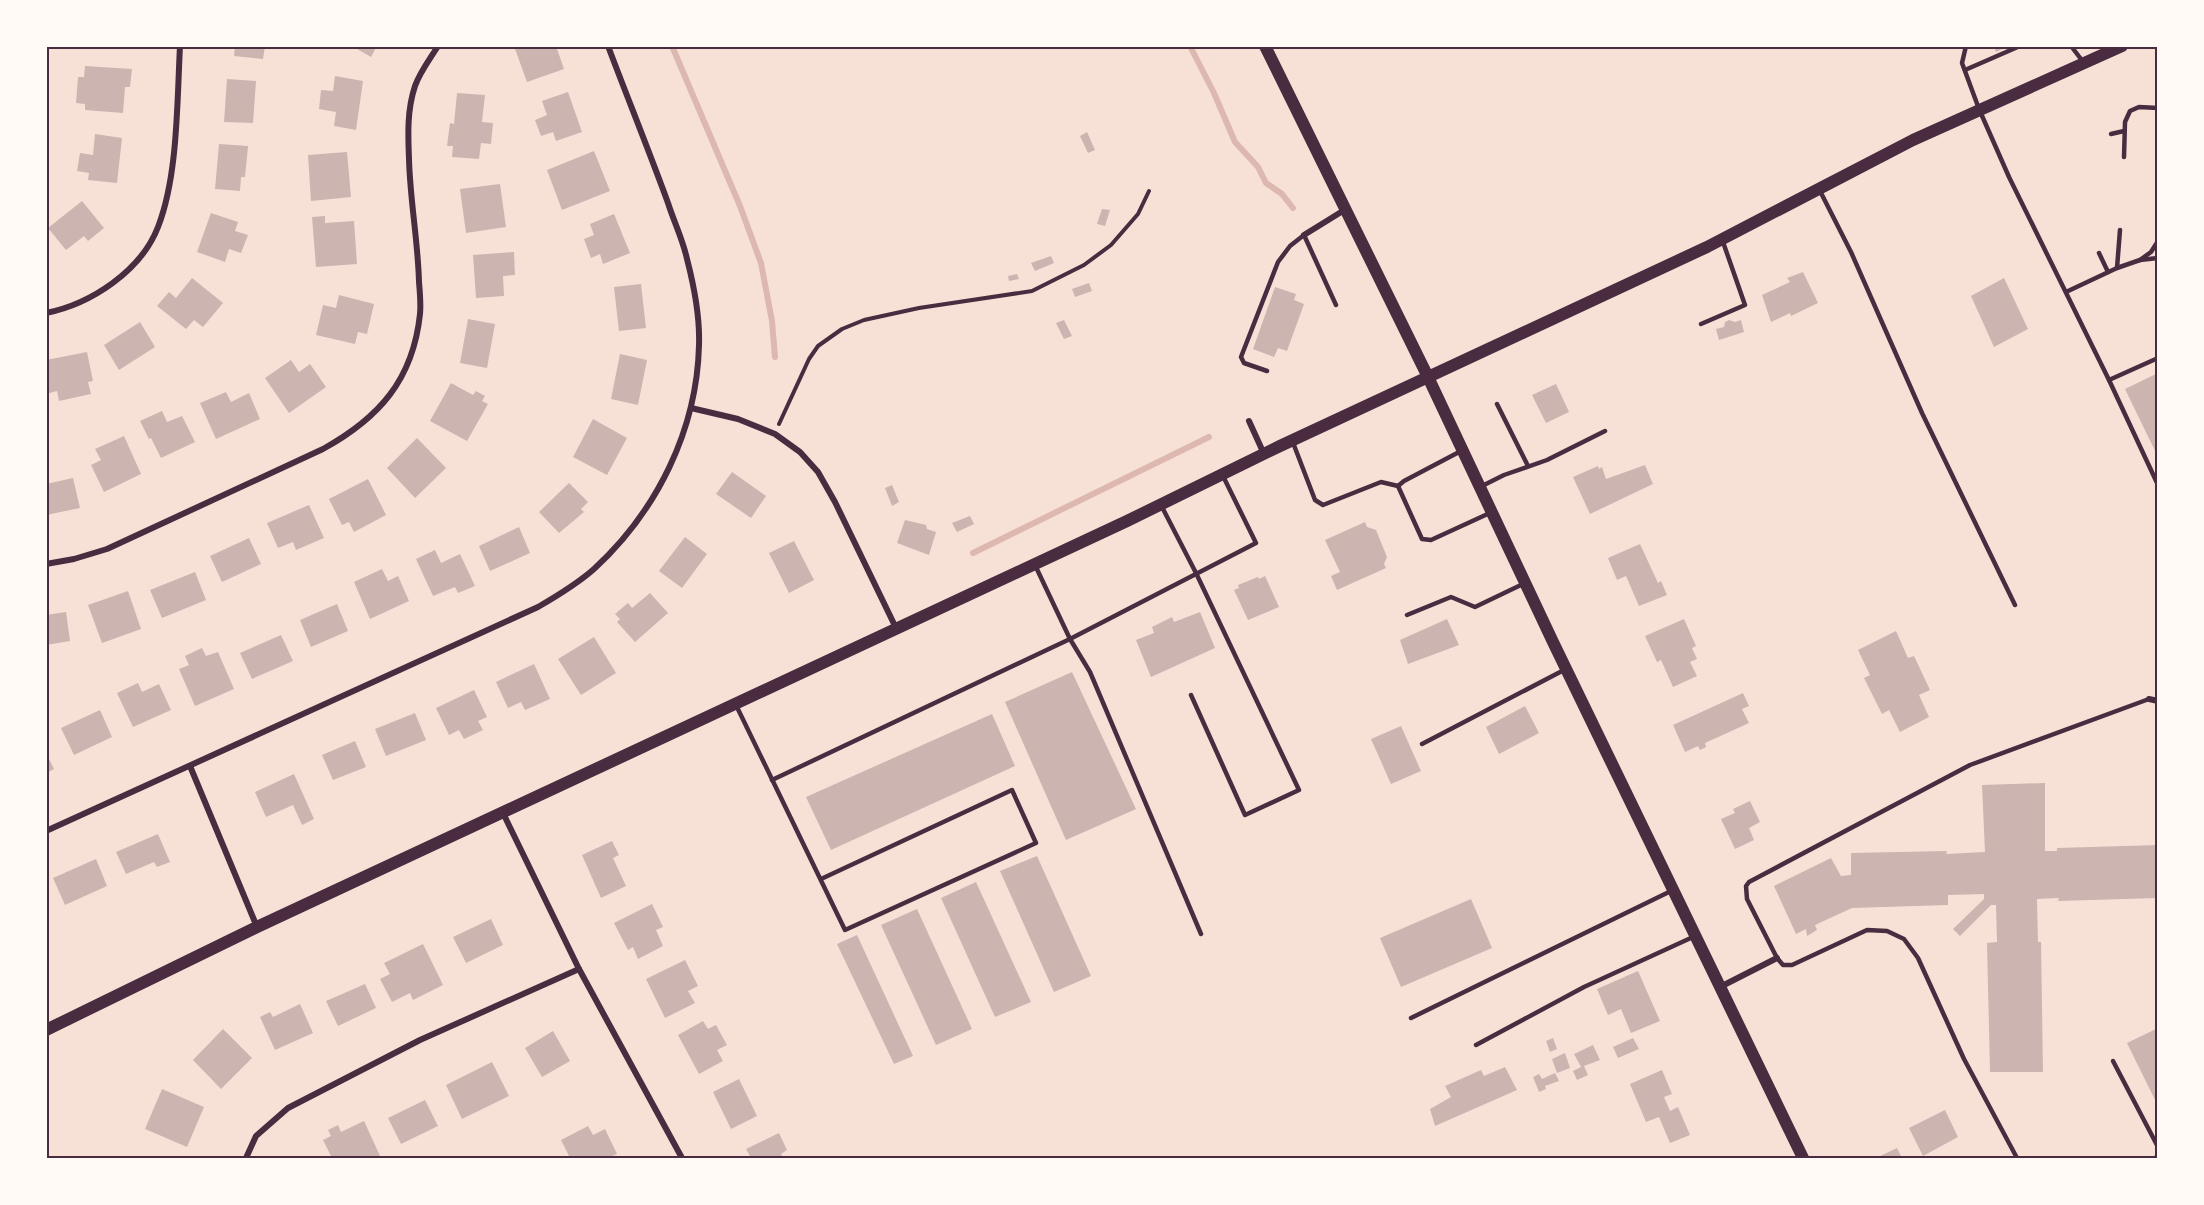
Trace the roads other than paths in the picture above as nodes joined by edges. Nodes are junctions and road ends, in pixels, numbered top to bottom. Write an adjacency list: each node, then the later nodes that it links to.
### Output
1 (180, 46): 29 (street)
2 (438, 46): 49 (street)
3 (608, 46): 36 (street)
4 (1265, 46): 17 (main road)
5 (1966, 46): 10 (lane)
6 (2020, 46): 10 (lane)
7 (2071, 46): 9 (lane)
8 (2122, 46): 9 (main road)
9 (2084, 63): 12 (main road)
10 (1965, 70): 12 (lane)
11 (2157, 108): 13 (lane)
12 (1979, 109): 16 (main road); 27 (lane)
13 (2124, 131): 14 (lane); 15 (lane)
14 (2111, 134)
15 (2124, 157)
16 (1818, 188): 20 (main road); 53 (lane)
17 (1346, 209): 19 (street); 33 (main road)
18 (2120, 230): 25 (lane)
19 (1304, 235): 28 (lane); 32 (lane)
20 (1722, 239): 30 (lane); 33 (main road)
21 (2157, 241): 24 (lane)
22 (2099, 253): 26 (lane)
23 (2157, 258): 24 (lane)
24 (2140, 260): 25 (lane)
25 (2117, 268): 26 (lane)
26 (2108, 272): 27 (lane)
27 (2066, 292): 34 (lane)
28 (1336, 305)
29 (46, 313)
30 (1701, 324)
31 (2157, 358): 34 (lane)
32 (1267, 371)
33 (1428, 377): 39 (main road); 40 (main road)
34 (2109, 380): 44 (lane)
35 (1497, 404): 42 (lane)
36 (691, 408): 55 (street); 63 (street)
37 (1249, 421): 41 (street)
38 (1605, 431): 42 (lane)
39 (1292, 440): 41 (main road); 45 (lane)
40 (1462, 450): 45 (lane); 46 (main road)
41 (1264, 454): 43 (main road)
42 (1528, 466): 46 (lane)
43 (1222, 474): 47 (main road); 51 (lane)
44 (2157, 485)
45 (1398, 486): 48 (lane)
46 (1480, 487): 48 (main road)
47 (1160, 505): 50 (main road); 51 (lane)
48 (1492, 512): 52 (main road)
49 (46, 564)
50 (1035, 564): 55 (main road); 56 (lane)
51 (1196, 573): 56 (lane); 58 (lane)
52 (1525, 583): 54 (lane); 57 (main road)
53 (2015, 605)
54 (1407, 615)
55 (896, 628): 61 (main road)
56 (1070, 639): 64 (lane); 70 (lane)
57 (1566, 669): 62 (lane); 68 (main road)
58 (1191, 695)
59 (2149, 699): 60 (street); 72 (lane)
60 (2157, 701)
61 (735, 703): 64 (lane); 65 (main road)
62 (1422, 744)
63 (190, 766): 66 (street); 69 (street)
64 (772, 780): 67 (lane)
65 (502, 812): 69 (main road); 73 (street)
66 (46, 831)
67 (821, 879): 67 (lane)
68 (1673, 890): 71 (main road); 75 (lane)
69 (257, 927): 76 (main road)
70 (1200, 934)
71 (1696, 936): 74 (main road); 77 (lane)
72 (1777, 958): 74 (street); 83 (lane)
73 (579, 969): 80 (street); 81 (street)
74 (1720, 987): 82 (main road)
75 (1411, 1018)
76 (46, 1030)
77 (1476, 1045)
78 (2113, 1061): 79 (lane)
79 (2157, 1148)
80 (246, 1158)
81 (682, 1158)
82 (1803, 1158)
83 (2017, 1158)

